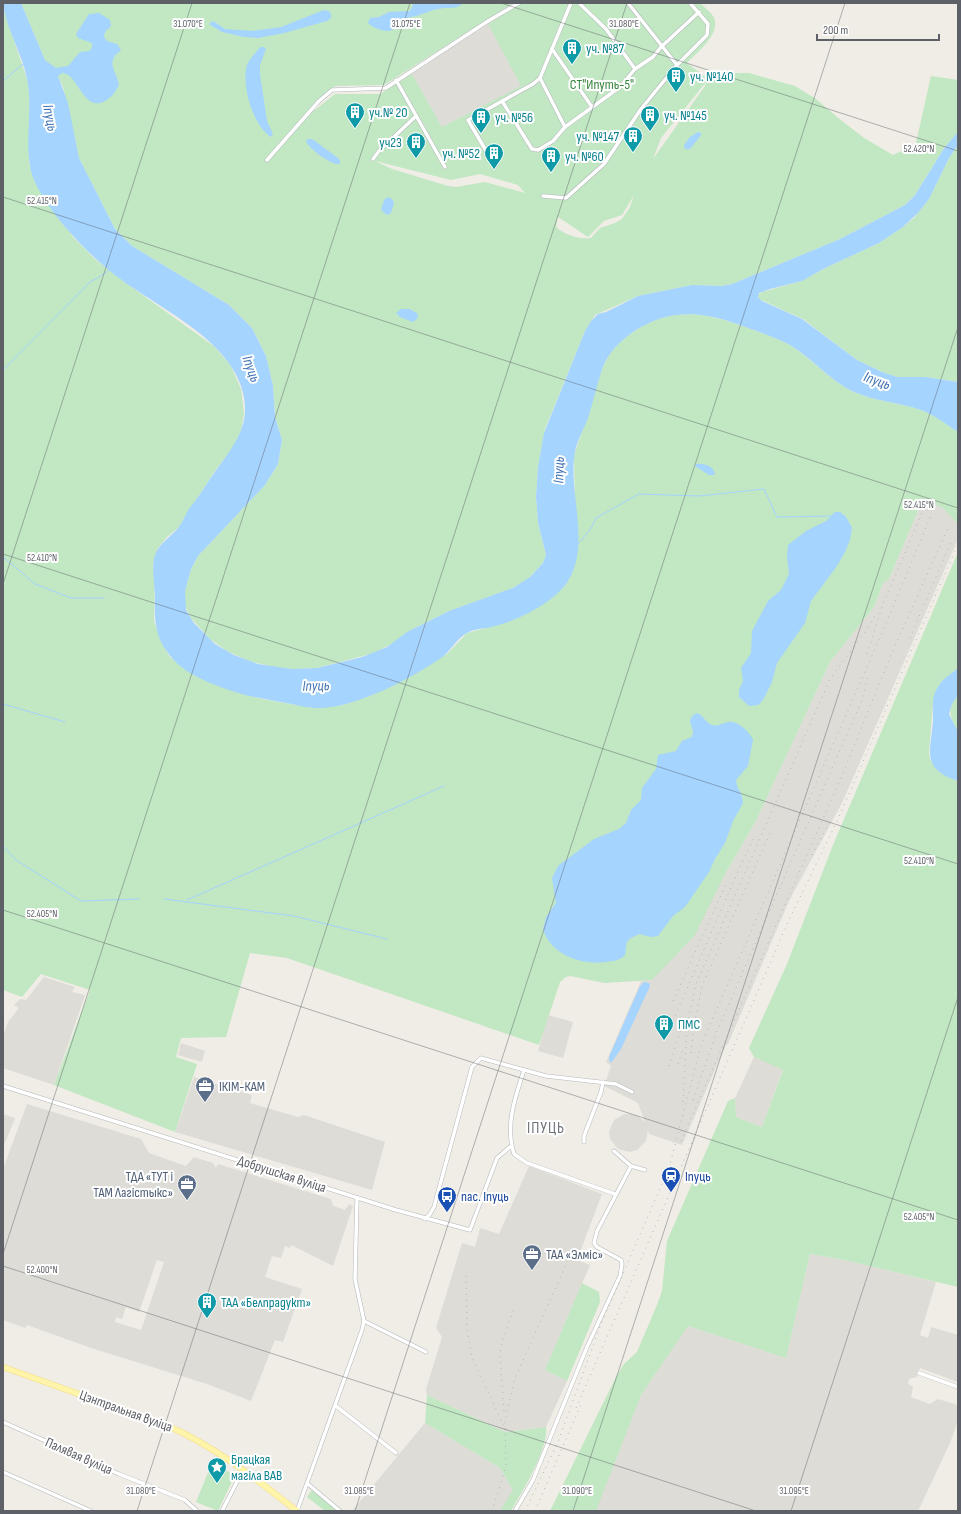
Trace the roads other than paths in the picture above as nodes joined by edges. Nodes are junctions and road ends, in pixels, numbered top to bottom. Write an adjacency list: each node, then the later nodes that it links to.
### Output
1 (518, 3): 12 (street)
2 (570, 3): 8 (street)
3 (579, 3): 10 (street)
4 (628, 3): 7 (street)
5 (690, 3): 6 (street)
6 (699, 12): 7 (street); 9 (street)
7 (661, 47): 9 (street); 10 (street)
8 (552, 49): 11 (street); 14 (street)
9 (677, 65): 21 (street)
10 (635, 69): 14 (street)
11 (540, 78): 13 (street); 16 (street)
12 (396, 80): 15 (street); 17 (street)
13 (502, 101): 16 (street); 19 (street)
14 (592, 107): 16 (street)
15 (416, 116): 18 (street); 20 (street)
16 (565, 127)
17 (267, 160)
18 (373, 160)
19 (495, 166)
20 (445, 167)
21 (543, 196)
22 (524, 1070): 23 (street); 27 (street); 33 (street)
23 (603, 1082): 25 (street); 26 (street)
24 (3, 1086): 32 (street, Добрушская вуліца)
25 (632, 1092)
26 (584, 1142)
27 (511, 1146): 31 (street); 33 (street, Добрушская вуліца)
28 (614, 1151): 29 (street)
29 (631, 1166): 30 (street); 31 (street)
30 (645, 1170)
31 (615, 1194): 50 (street)
32 (357, 1198): 33 (street, Добрушская вуліца); 34 (street)
33 (425, 1219)
34 (364, 1321): 35 (street); 39 (street)
35 (426, 1352)
36 (3, 1366): 42 (main road, Цэнтральная вуліца)
37 (919, 1373): 38 (street)
38 (958, 1387)
39 (336, 1406): 41 (street); 44 (street)
40 (3, 1422): 46 (street, Палявая вуліца)
41 (396, 1453)
42 (243, 1470): 47 (street); 48 (main road, Цэнтральная вуліца)
43 (3, 1472): 45 (street)
44 (308, 1484): 48 (street); 49 (street)
45 (91, 1511)
46 (197, 1511)
47 (222, 1511)
48 (297, 1511)
49 (340, 1511)
50 (515, 1511)

